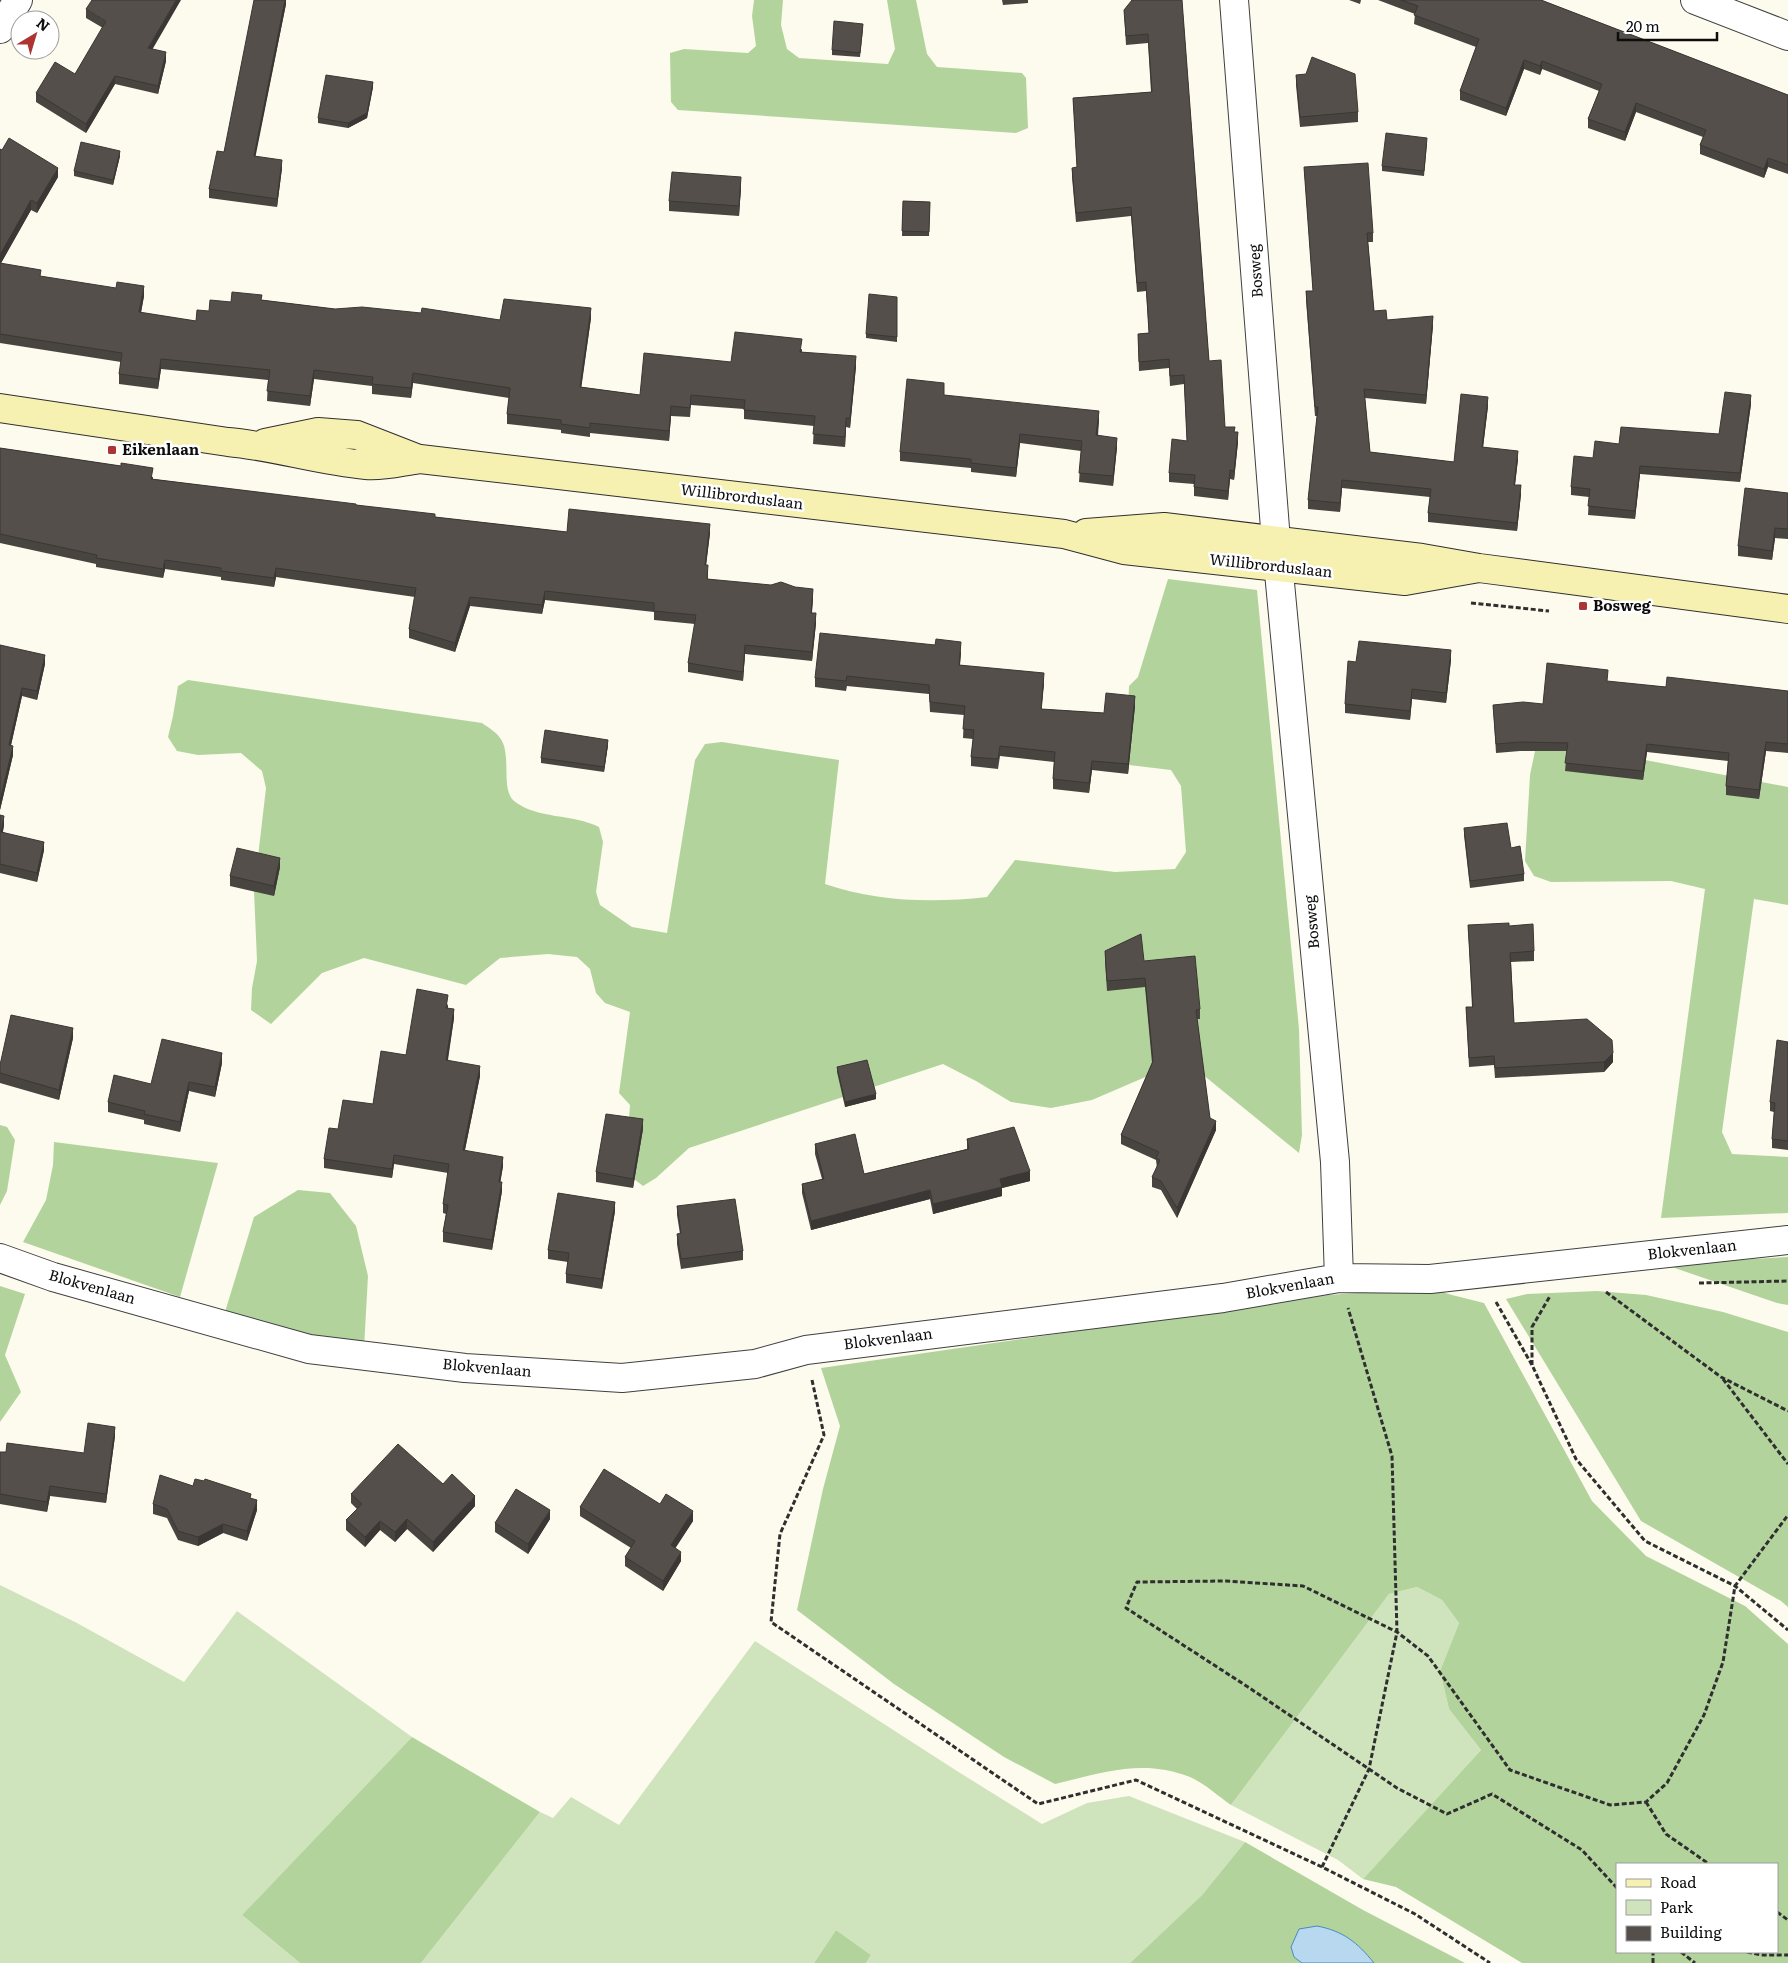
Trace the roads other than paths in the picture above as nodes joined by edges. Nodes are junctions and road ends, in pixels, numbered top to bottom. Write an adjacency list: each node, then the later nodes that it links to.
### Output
1 (18, 0): 4 (street)
2 (1234, 0): 7 (street, Bosweg)
3 (1695, 0): 5 (street)
4 (0, 28)
5 (1788, 36)
6 (0, 408): 7 (main road, Willibrorduslaan)
7 (1277, 554): 8 (main road, Willibrorduslaan); 11 (street, Bosweg)
8 (1788, 609)
9 (1788, 1240): 11 (street, Blokvenlaan)
10 (0, 1258): 11 (street, Blokvenlaan)
11 (1339, 1278)

